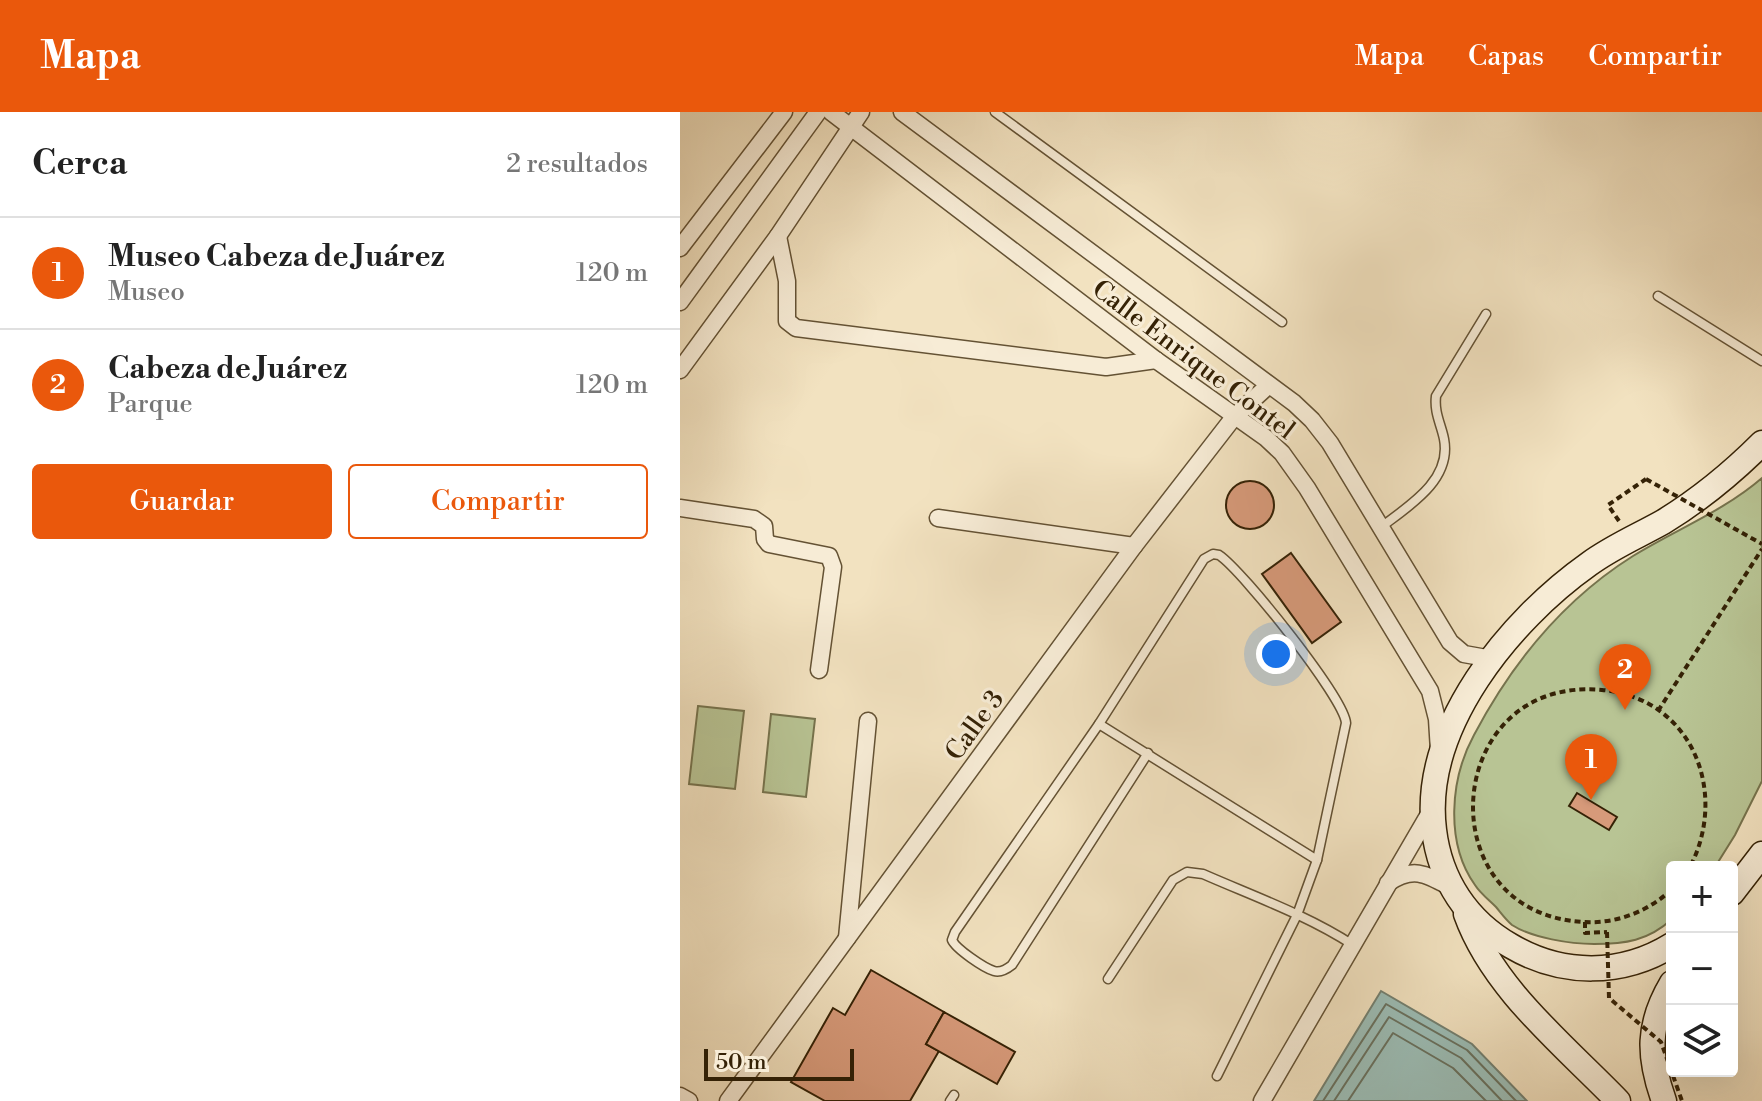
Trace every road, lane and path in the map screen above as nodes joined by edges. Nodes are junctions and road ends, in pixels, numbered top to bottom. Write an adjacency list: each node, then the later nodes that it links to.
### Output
1 (784, 112): 9 (street)
2 (818, 112): 11 (street)
3 (831, 112): 7 (street, Calle Enrique Contel)
4 (861, 112): 7 (street)
5 (902, 112): 19 (street, Calle Enrique Contel)
6 (995, 112): 15 (lane)
7 (851, 127): 8 (street); 16 (street, Calle Enrique Contel)
8 (778, 236): 16 (street); 18 (street)
9 (680, 248)
10 (680, 273): 11 (street)
11 (700, 276): 13 (street)
12 (1658, 296): 17 (lane)
13 (680, 302)
14 (1486, 314): 25 (lane)
15 (1282, 322)
16 (1156, 360): 20 (street, Calle Enrique Contel)
17 (1762, 361)
18 (680, 370)
19 (1269, 385): 20 (street, Calle 3); 25 (street, Calle Enrique Contel)
20 (1234, 417): 26 (street, Calle 3); 34 (street, Calle Enrique Contel)
21 (1762, 443): 28 (main road)
22 (1608, 505): 27 (path, bridge)
23 (680, 508): 29 (street)
24 (938, 518): 26 (street)
25 (1381, 527): 28 (street, Calle Enrique Contel)
26 (1134, 546): 45 (street, Calle 3)
27 (1762, 546): 30 (path)
28 (1492, 659): 34 (main road)
29 (819, 670)
30 (1658, 711): 38 (path); 44 (path)
31 (868, 721): 45 (street)
32 (1099, 724): 33 (lane); 33 (lane); 37 (lane)
33 (1148, 753): 37 (lane)
34 (1437, 771): 35 (main road)
35 (1432, 807): 39 (street); 42 (main road)
36 (1762, 854): 40 (main road)
37 (1317, 860): 43 (lane)
38 (1692, 861)
39 (1387, 884): 42 (street); 46 (street)
40 (1738, 886)
41 (1666, 894): 44 (path)
42 (1456, 896): 47 (main road); 55 (main road)
43 (1297, 915): 46 (lane); 48 (lane); 50 (lane)
44 (1585, 922): 57 (path, bridge)
45 (847, 940): 53 (street, Calle 3)
46 (1354, 945): 54 (street)
47 (1666, 948)
48 (1108, 979)
49 (1666, 995): 56 (main road)
50 (1217, 1076)
51 (680, 1096): 52 (street)
52 (689, 1101)
53 (728, 1101)
54 (1262, 1101)
55 (1618, 1101)
56 (1664, 1101)
57 (1682, 1101)

